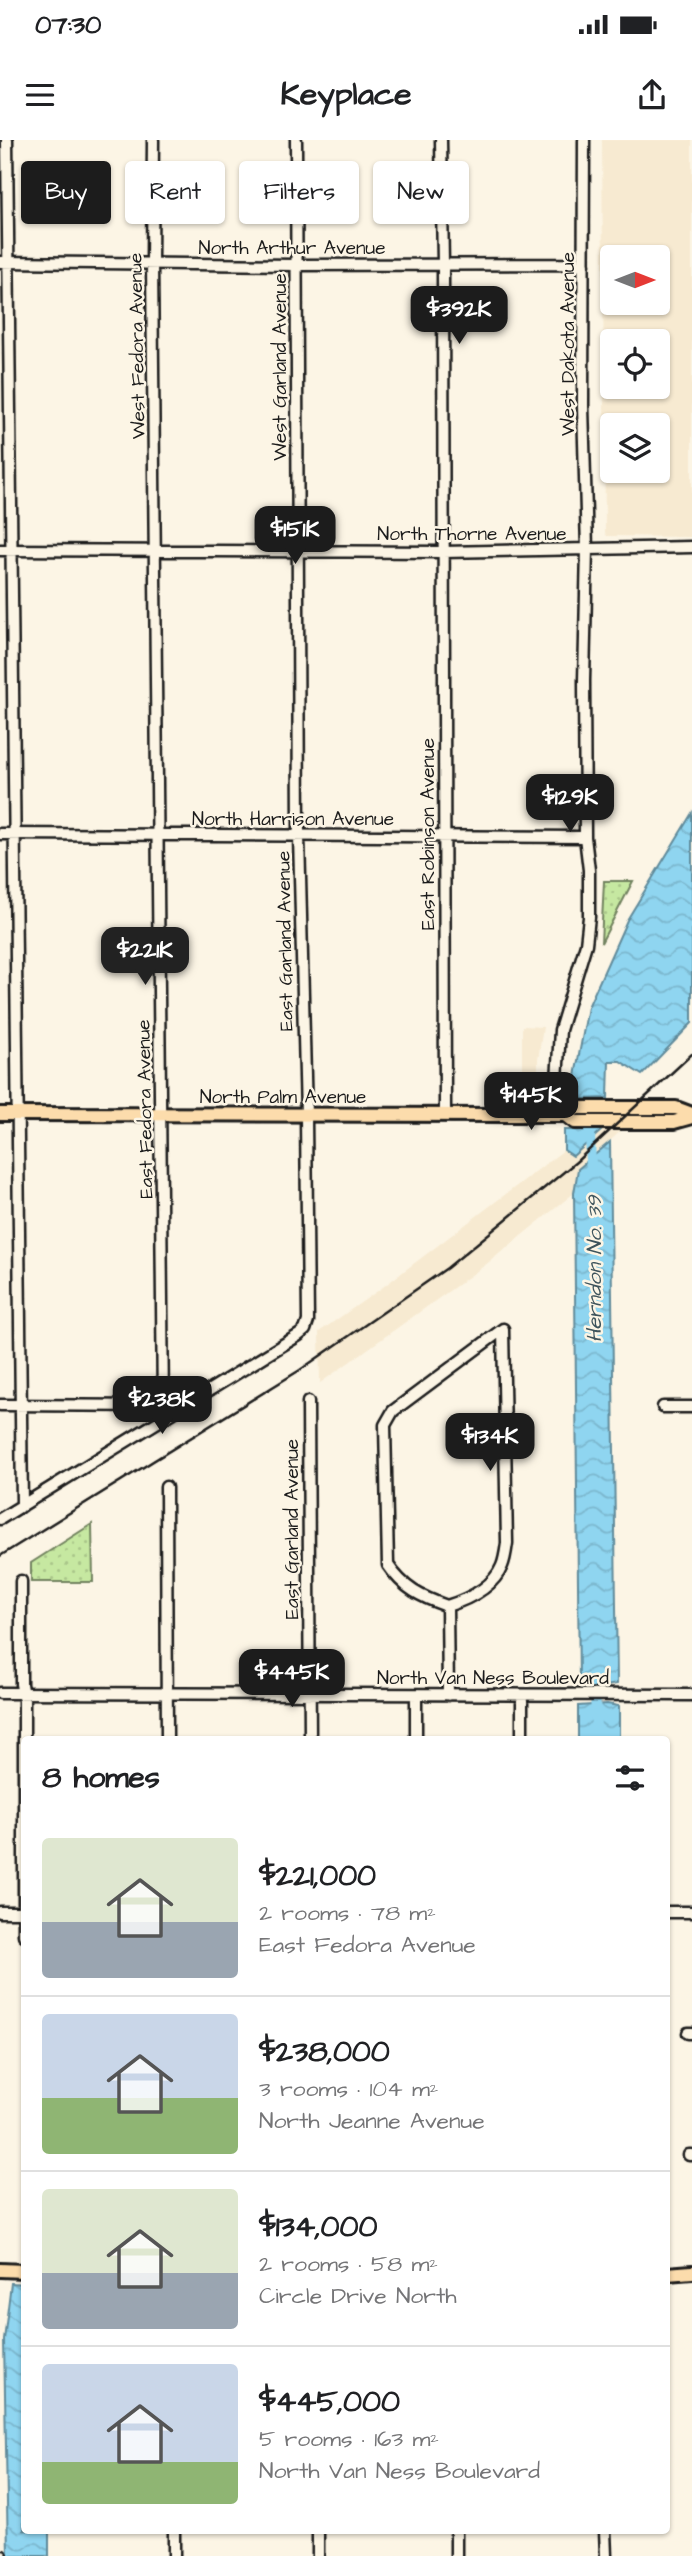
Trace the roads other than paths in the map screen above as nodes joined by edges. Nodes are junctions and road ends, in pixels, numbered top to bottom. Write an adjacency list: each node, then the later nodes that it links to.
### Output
1 (7, 140): 6 (street)
2 (153, 140): 7 (street, West Fedora Avenue)
3 (296, 140): 10 (street, West Garland Avenue)
4 (441, 140): 8 (street, East Robinson Avenue)
5 (584, 140): 9 (street, West Dakota Avenue)
6 (3, 262): 7 (street, North Arthur Avenue); 14 (street)
7 (152, 263): 10 (street, North Arthur Avenue); 15 (street, West Fedora Avenue)
8 (443, 264): 9 (street, North Arthur Avenue); 10 (street, North Arthur Avenue); 17 (street, East Robinson Avenue)
9 (584, 264): 12 (street, West Dakota Avenue)
10 (296, 265): 16 (street, West Garland Avenue)
11 (692, 547): 12 (street, North Thorne Avenue)
12 (587, 549): 17 (street, North Thorne Avenue); 23 (street, West Dakota Avenue)
13 (0, 550): 14 (street, North Thorne Avenue)
14 (12, 550): 15 (street, North Thorne Avenue); 19 (street)
15 (156, 551): 16 (street, North Thorne Avenue); 20 (street, East Fedora Avenue)
16 (297, 551): 17 (street, North Thorne Avenue); 21 (street, East Garland Avenue)
17 (443, 552): 22 (street, East Robinson Avenue)
18 (0, 834): 19 (street, North Harrison Avenue)
19 (15, 834): 20 (street, North Harrison Avenue); 25 (street)
20 (158, 834): 21 (street, North Harrison Avenue); 26 (street, East Fedora Avenue)
21 (299, 835): 22 (street, North Harrison Avenue); 29 (street, East Garland Avenue)
22 (444, 836): 23 (street, North Harrison Avenue); 27 (street, East Robinson Avenue)
23 (585, 837): 28 (street, West Dakota Avenue)
24 (0, 1114): 25 (main road, North Palm Avenue)
25 (18, 1114): 26 (main road, North Palm Avenue); 33 (street)
26 (162, 1114): 29 (main road, North Palm Avenue); 36 (street, East Fedora Avenue)
27 (445, 1115): 28 (main road, North Palm Avenue); 29 (main road, North Palm Avenue)
28 (568, 1115): 30 (main road, North Palm Avenue); 30 (main road, North Palm Avenue)
29 (306, 1116): 36 (street, East Garland Avenue)
30 (692, 1116)
31 (308, 1402): 44 (street, East Garland Avenue)
32 (0, 1405): 33 (street)
33 (20, 1405): 36 (street); 38 (street)
34 (692, 1407): 35 (street)
35 (663, 1408)
36 (165, 1411): 38 (street)
37 (166, 1487): 45 (street)
38 (22, 1506): 39 (street)
39 (0, 1519)
40 (20, 1581): 43 (street)
41 (447, 1605): 41 (street); 47 (street)
42 (0, 1693): 43 (street, North Van Ness Boulevard)
43 (22, 1693): 45 (street, North Van Ness Boulevard); 50 (street)
44 (309, 1693): 45 (street, North Van Ness Boulevard); 46 (street, North Van Ness Boulevard); 52 (street, East Garland Avenue)
45 (167, 1694): 51 (street)
46 (416, 1695): 47 (street, North Van Ness Boulevard); 53 (street)
47 (448, 1695): 48 (street, North Van Ness Boulevard)
48 (522, 1695): 49 (street, North Van Ness Boulevard); 54 (street)
49 (692, 1695)
50 (22, 1736)
51 (167, 1736)
52 (310, 1736)
53 (416, 1736)
54 (522, 1736)
55 (0, 1912): 56 (street)
56 (21, 1912)
57 (670, 1912): 58 (street)
58 (692, 1912)
59 (21, 2267): 60 (main road)
60 (0, 2270)
61 (692, 2272): 62 (main road)
62 (670, 2274)
63 (174, 2534): 67 (street)
64 (318, 2534): 68 (street)
65 (456, 2534): 69 (street)
66 (606, 2534): 70 (street)
67 (174, 2556)
68 (318, 2556)
69 (456, 2556)
70 (606, 2556)

